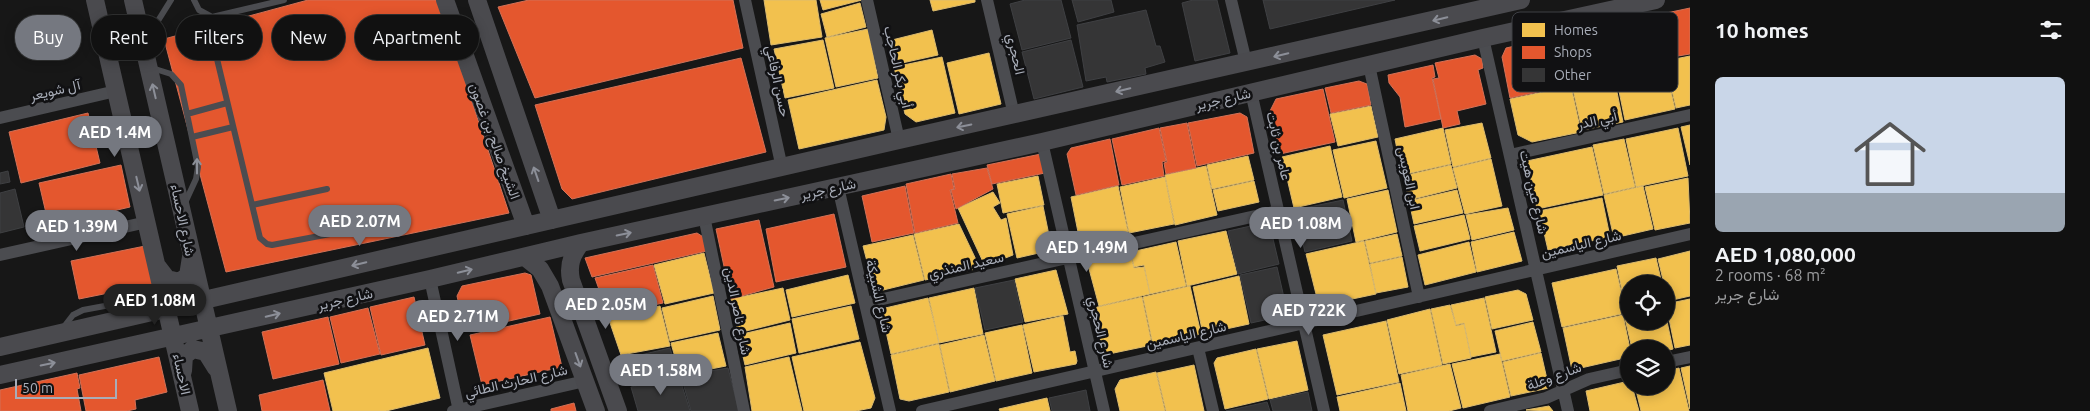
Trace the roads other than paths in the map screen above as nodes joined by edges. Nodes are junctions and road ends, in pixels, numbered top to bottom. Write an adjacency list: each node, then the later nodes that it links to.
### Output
1 (95, 0): 30 (main road)
2 (133, 0): 18 (main road, شارع الاحساء)
3 (171, 0): 19 (lane)
4 (194, 0): 16 (lane)
5 (243, 0): 16 (lane)
6 (284, 0): 16 (lane)
7 (475, 0): 14 (main road); 21 (main road, الشيخ صالح بن غصون)
8 (745, 0): 42 (street, حسن الرفاعي)
9 (867, 0): 39 (street, أبي بكر الحاجب)
10 (987, 0): 34 (street, الحجري)
11 (1231, 0): 27 (street)
12 (1522, 0): 15 (main road)
13 (1656, 0): 17 (main road, شارع جرير)
14 (446, 4)
15 (1475, 5): 27 (main road, one-way to 27)
16 (245, 9)
17 (1601, 12)
18 (136, 15)
19 (162, 15)
20 (479, 20): 21 (main road)
21 (485, 24): 49 (main road, الشيخ صالح بن غصون, one-way to 21)
22 (1512, 32): 23 (main road, شارع جرير)
23 (1483, 38): 28 (main road, شارع جرير); 41 (street, شارع عين هيت)
24 (146, 60): 29 (main road, شارع الاحساء)
25 (217, 60): 32 (lane)
26 (466, 60): 51 (main road, الشيخ صالح بن غصون)
27 (1246, 62): 34 (main road, one-way to 34)
28 (1369, 65): 31 (main road, شارع جرير); 65 (street, ابن العويس)
29 (148, 67): 33 (lane); 46 (main road, شارع الاحساء, one-way to 29)
30 (116, 91): 36 (street, آل شويعر); 50 (main road, one-way to 50)
31 (1251, 92): 40 (main road, شارع جرير); 47 (street, عامر بن ثابت)
32 (227, 104): 33 (lane); 37 (lane)
33 (187, 114): 38 (lane)
34 (1014, 115): 39 (main road, one-way to 39)
35 (1690, 115): 41 (street, أبي الدر)
36 (0, 118)
37 (233, 126): 38 (lane); 45 (lane)
38 (192, 137): 46 (lane, one-way to 38)
39 (899, 140): 42 (main road)
40 (1042, 142): 43 (main road, شارع جرير); 58 (street, شارع الحجري)
41 (1510, 155): 60 (street, شارع عين هيت)
42 (782, 168): 49 (main road)
43 (838, 187): 48 (main road, شارع جرير, one-way to 43); 67 (street, شارع الشبيكة)
44 (327, 189): 45 (lane)
45 (252, 205): 52 (lane)
46 (182, 211): 57 (main road, شارع الاحساء)
47 (1278, 211): 58 (street, سعيد المنذري); 73 (street, عامر بن ثابت)
48 (704, 216): 54 (main road, شارع جرير, one-way to 48); 93 (street, شارع ناصر الدين)
49 (552, 220): 51 (main road)
50 (147, 222): 55 (street); 59 (main road)
51 (526, 226): 63 (main road, one-way to 63)
52 (330, 234)
53 (1690, 234): 60 (street, شارع الياسمين)
54 (581, 244): 56 (main road, شارع جرير); 62 (main road)
55 (0, 255)
56 (525, 256): 61 (main road, شارع جرير, one-way to 56); 64 (main road)
57 (191, 257): 59 (main road); 66 (main road, شارع الاحساء)
58 (1069, 257): 67 (street, سعيد المنذري); 81 (street, شارع الحجري)
59 (157, 265): 68 (main road)
60 (1536, 270): 65 (street, شارع الياسمين); 87 (street, شارع عين هيت)
61 (430, 280): 72 (main road, شارع جرير, one-way to 61); 90 (street)
62 (573, 285): 64 (main road); 69 (main road)
63 (234, 292): 66 (main road); 72 (main road)
64 (552, 292): 71 (main road)
65 (1419, 297): 73 (street, شارع الياسمين)
66 (202, 300): 68 (main road); 74 (main road, شارع الاحساء)
67 (865, 303): 94 (street, شارع الشبيكة)
68 (167, 308): 70 (main road); 75 (main road)
69 (582, 312): 71 (main road); 92 (main road)
70 (132, 317): 76 (main road); 77 (main road)
71 (562, 317): 86 (main road, one-way to 86)
72 (241, 322): 74 (main road, شارع جرير)
73 (1304, 323): 78 (street, شارع الياسمين); 98 (street, عامر بن ثابت)
74 (209, 329): 75 (main road, شارع جرير); 82 (main road, شارع الاحساء)
75 (174, 337): 76 (main road, شارع جرير); 85 (main road, الاحساء)
76 (138, 345): 84 (main road, شارع جرير, one-way to 76)
77 (0, 347)
78 (1198, 348): 81 (street, شارع الياسمين); 97 (street)
79 (1690, 357): 80 (street)
80 (1675, 360)
81 (1095, 371): 95 (street, شارع الياسمين); 96 (street, شارع الحجري)
82 (219, 372): 85 (main road); 89 (main road, شارع الاحساء)
83 (1620, 372): 87 (street, شارع وعلة)
84 (0, 375)
85 (183, 379): 88 (main road, الاحساء)
86 (585, 381): 90 (street, شارع الحارث الطائي); 91 (main road)
87 (1564, 390): 99 (street, شارع وعلة); 100 (street, شارع عين هيت)
88 (190, 411)
89 (228, 411)
90 (457, 411)
91 (596, 411)
92 (618, 411)
93 (744, 411)
94 (890, 411)
95 (922, 411)
96 (1104, 411)
97 (1213, 411)
98 (1324, 411)
99 (1490, 411)
100 (1568, 411)

